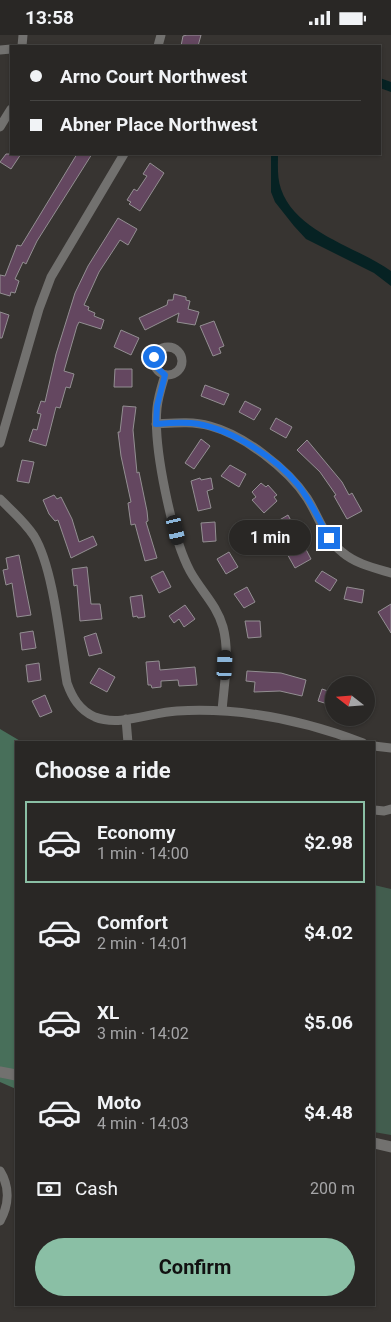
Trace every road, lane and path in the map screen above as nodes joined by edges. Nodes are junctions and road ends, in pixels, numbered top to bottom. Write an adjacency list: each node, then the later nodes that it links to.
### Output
1 (10, 111): 2 (street)
2 (0, 127)
3 (123, 155): 6 (street)
4 (165, 375): 5 (street)
5 (156, 424): 8 (street); 9 (street)
6 (0, 443)
7 (0, 499): 10 (street)
8 (391, 573)
9 (222, 711): 10 (street); 11 (street)
10 (126, 719): 12 (street)
11 (338, 738): 13 (street)
12 (128, 741)
13 (353, 741)
14 (375, 747): 15 (street)
15 (391, 748)
16 (391, 809): 17 (street)
17 (375, 810)
18 (0, 1072): 19 (street)
19 (15, 1075)
20 (375, 1143): 21 (street)
21 (391, 1147)
22 (0, 1171): 23 (street)
23 (4, 1199): 24 (street)
24 (0, 1221)

